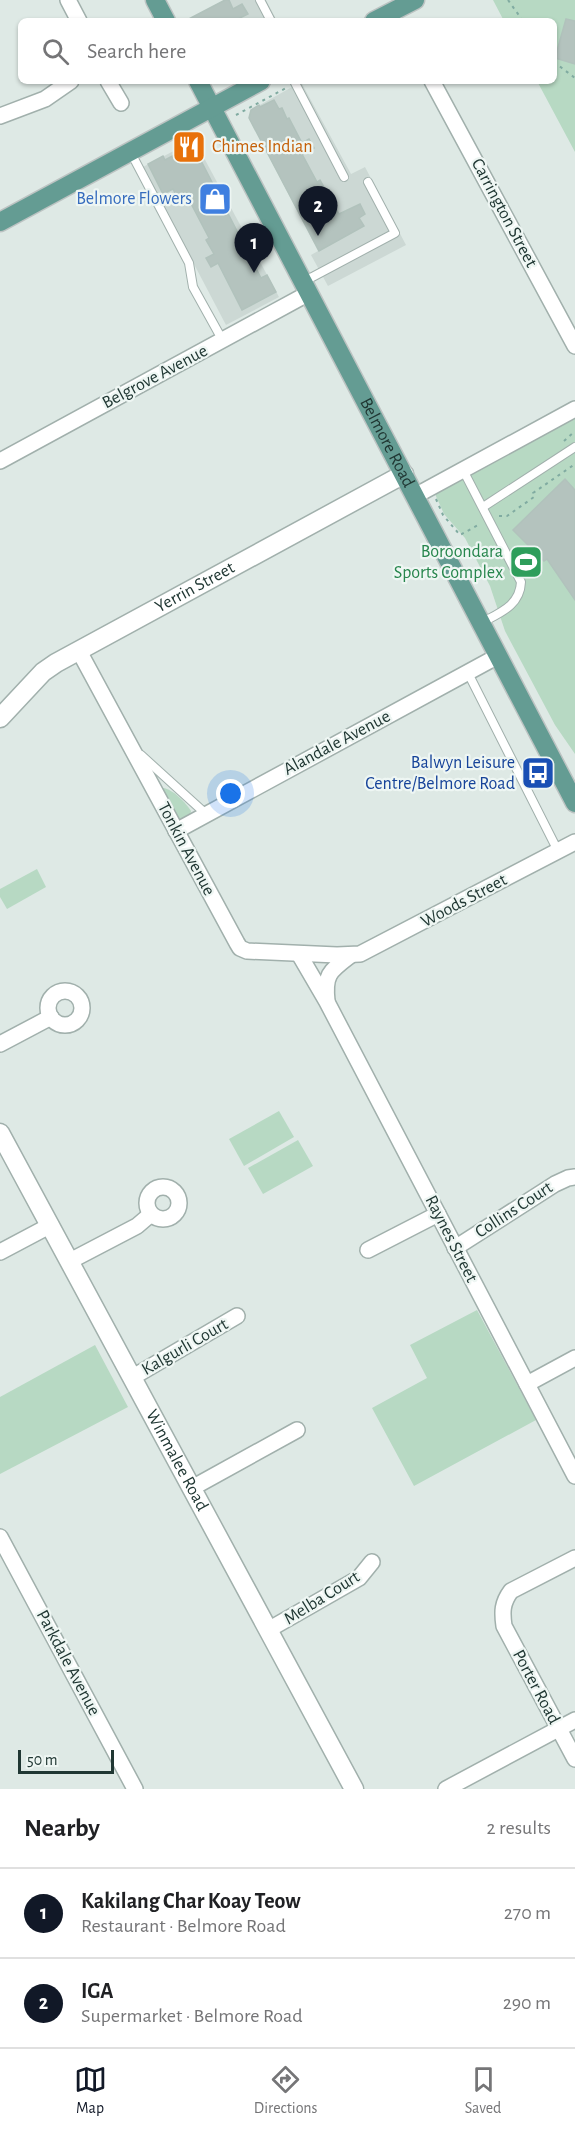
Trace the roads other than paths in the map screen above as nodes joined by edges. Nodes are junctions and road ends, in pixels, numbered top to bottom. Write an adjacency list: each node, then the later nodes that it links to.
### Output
1 (68, 0): 6 (street)
2 (155, 0): 7 (main road)
3 (260, 0): 8 (lane)
4 (414, 0): 5 (main road)
5 (397, 16)
6 (77, 18)
7 (164, 18)
8 (269, 18)
9 (67, 84): 17 (street)
10 (110, 84): 15 (street)
11 (200, 84): 16 (main road, Belmore Road)
12 (256, 84): 16 (main road)
13 (295, 84): 20 (lane)
14 (434, 84): 25 (street, Carrington Street)
15 (121, 103)
16 (212, 108): 19 (main road); 23 (main road, Belmore Road)
17 (6, 113): 18 (street)
18 (0, 121)
19 (130, 151): 22 (main road); 24 (lane)
20 (344, 177)
21 (368, 182): 23 (lane)
22 (0, 222)
23 (306, 288): 24 (street, Belgrove Avenue); 30 (main road, Belmore Road)
24 (223, 340): 28 (street, Belgrove Avenue)
25 (575, 346)
26 (575, 409): 29 (street)
27 (575, 447): 32 (lane)
28 (0, 461)
29 (463, 470): 31 (street); 32 (lane)
30 (404, 474): 31 (main road, Belmore Road); 34 (street, Yerrin Street)
31 (415, 496): 33 (main road, Belmore Road)
32 (483, 507): 33 (lane)
33 (481, 623): 35 (main road, Belmore Road)
34 (78, 651): 37 (street, Yerrin Street); 38 (street, Tonkin Avenue)
35 (498, 656): 36 (street, Alandale Avenue); 39 (main road, Belmore Road)
36 (468, 673): 40 (street, Alandale Avenue); 43 (lane)
37 (0, 718)
38 (130, 745): 40 (lane); 41 (street, Tonkin Avenue)
39 (575, 803)
40 (206, 814): 41 (street, Alandale Avenue)
41 (176, 831): 44 (street, Tonkin Avenue)
42 (575, 842): 43 (street, Woods Street)
43 (558, 851): 45 (street, Woods Street)
44 (299, 954): 45 (street, Tonkin Avenue); 46 (street, Raynes Street)
45 (351, 956): 46 (street)
46 (327, 1002): 52 (street, Raynes Street)
47 (51, 1017): 48 (street)
48 (0, 1044)
49 (0, 1133): 53 (street, Winmalee Road)
50 (575, 1177): 54 (street, Collins Court)
51 (151, 1214): 57 (street)
52 (438, 1214): 54 (street, Raynes Street); 55 (street)
53 (51, 1225): 56 (street); 57 (street, Winmalee Road)
54 (455, 1248): 61 (street, Raynes Street)
55 (368, 1250)
56 (0, 1252)
57 (70, 1261): 60 (street, Winmalee Road)
58 (237, 1316): 60 (street, Kalgurli Court)
59 (575, 1358): 61 (street)
60 (133, 1377): 64 (street, Winmalee Road)
61 (527, 1384): 63 (street, Raynes Street)
62 (297, 1430): 64 (street)
63 (575, 1476)
64 (192, 1488): 68 (street, Winmalee Road)
65 (0, 1536): 72 (street, Parkdale Avenue)
66 (575, 1558): 70 (street, Porter Road)
67 (372, 1562): 68 (street, Melba Court)
68 (268, 1630): 73 (street, Winmalee Road)
69 (575, 1720): 70 (street)
70 (559, 1729): 71 (street, Porter Road); 74 (street)
71 (575, 1759)
72 (135, 1789)
73 (354, 1789)
74 (446, 1789)

